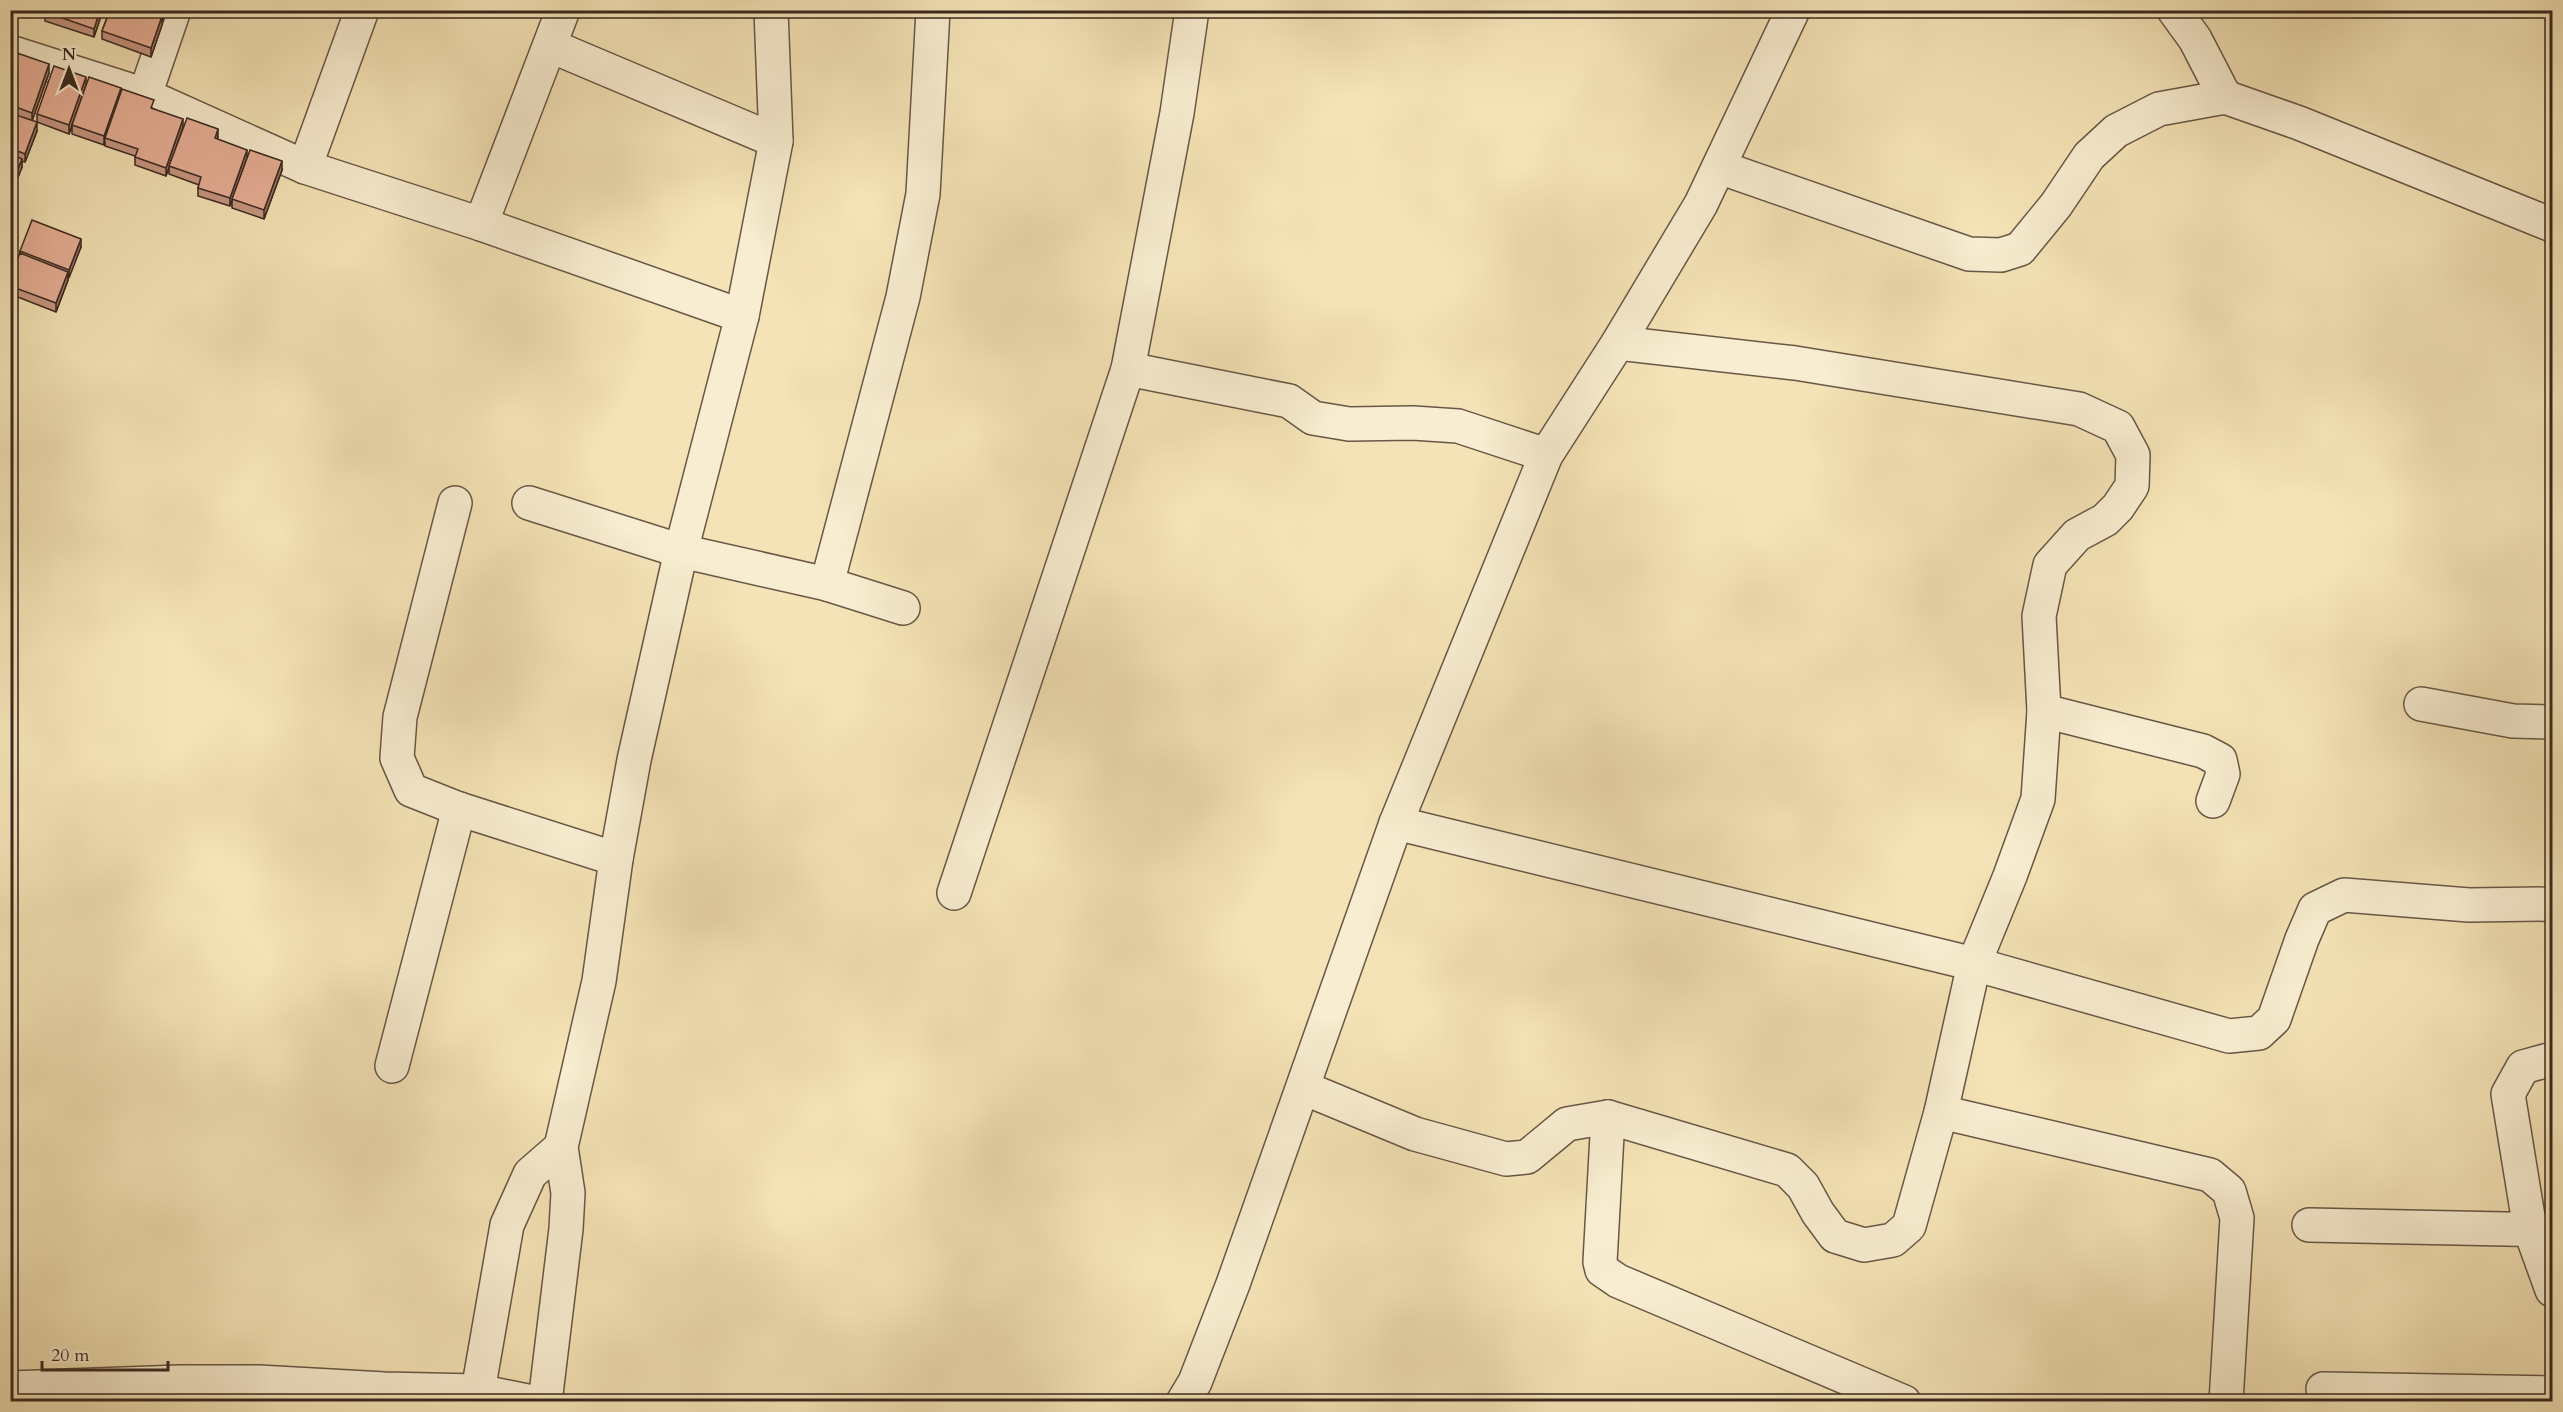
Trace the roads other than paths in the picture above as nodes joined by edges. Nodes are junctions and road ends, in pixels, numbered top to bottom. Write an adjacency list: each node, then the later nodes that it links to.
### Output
1 (174, 10): 11 (street)
2 (362, 10): 14 (street)
3 (563, 10): 9 (street)
4 (771, 10): 13 (street)
5 (933, 10): 25 (street)
6 (1192, 10): 20 (street)
7 (1793, 10): 15 (street)
8 (2174, 10): 12 (street)
9 (551, 46): 13 (street); 16 (street)
10 (10, 52): 11 (street)
11 (145, 95): 14 (street)
12 (2225, 98): 15 (street); 17 (street)
13 (776, 141): 18 (street)
14 (304, 167): 16 (street)
15 (1719, 167): 19 (street)
16 (480, 224): 18 (street)
17 (2553, 225)
18 (742, 316): 24 (street)
19 (1618, 343): 21 (street); 28 (street)
20 (1128, 369): 21 (street); 34 (street)
21 (1546, 455): 32 (street)
22 (455, 503): 31 (street)
23 (529, 503): 24 (street)
24 (681, 550): 25 (street); 33 (street)
25 (827, 584): 26 (street)
26 (903, 608)
27 (2421, 704): 29 (street)
28 (2044, 711): 30 (street); 36 (street)
29 (2553, 722)
30 (2213, 801)
31 (459, 809): 33 (street); 38 (street)
32 (1396, 824): 36 (street); 39 (street)
33 (616, 860): 42 (street)
34 (954, 893)
35 (2553, 904): 36 (street)
36 (1974, 964): 40 (street)
37 (2553, 1059): 44 (street)
38 (392, 1066)
39 (1304, 1088): 41 (street); 53 (street)
40 (1941, 1112): 41 (street); 55 (street)
41 (1608, 1117): 54 (street)
42 (561, 1147): 48 (street); 52 (street)
43 (2309, 1225): 44 (street)
44 (2541, 1230): 45 (street)
45 (2553, 1290)
46 (10, 1388): 50 (street)
47 (2323, 1389): 49 (street)
48 (478, 1391): 50 (street); 51 (street)
49 (2553, 1394)
50 (383, 1395)
51 (532, 1401)
52 (545, 1401)
53 (1184, 1401)
54 (1904, 1401)
55 (2226, 1401)

